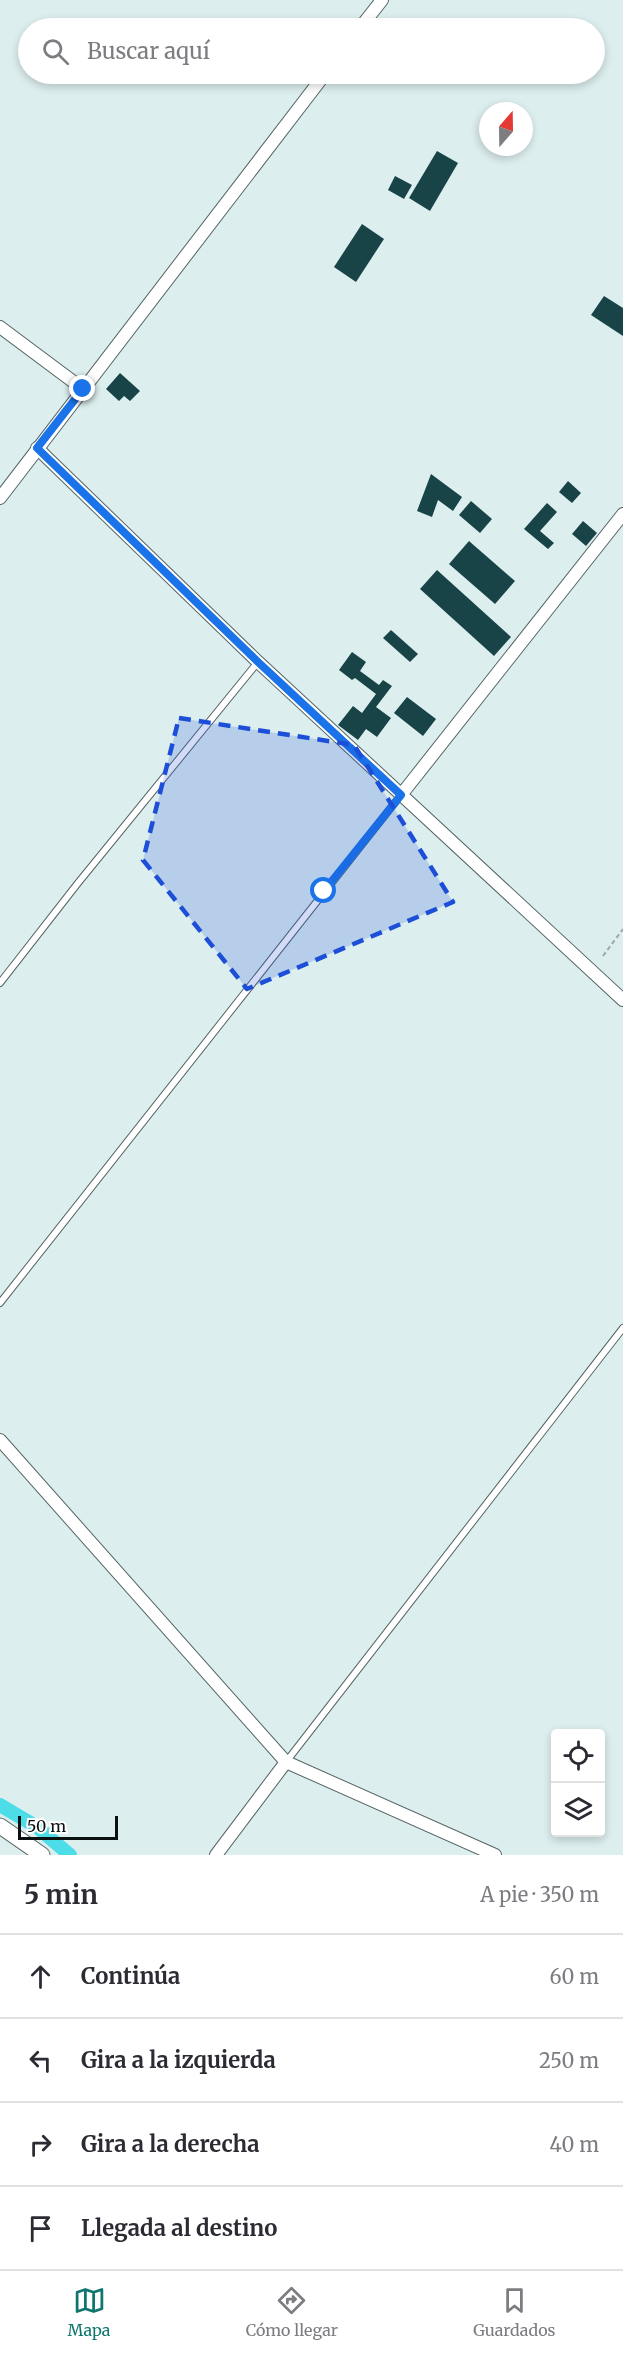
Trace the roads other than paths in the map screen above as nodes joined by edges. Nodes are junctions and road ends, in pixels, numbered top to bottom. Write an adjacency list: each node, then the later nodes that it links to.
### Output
1 (382, 0): 2 (street)
2 (368, 18)
3 (317, 84): 5 (street)
4 (0, 327): 5 (street)
5 (83, 389): 6 (street)
6 (37, 448): 7 (street); 9 (street)
7 (0, 498)
8 (623, 514): 10 (street)
9 (258, 662): 10 (street); 11 (lane)
10 (401, 795): 12 (street); 13 (lane)
11 (0, 983)
12 (623, 1000)
13 (0, 1303)
14 (623, 1328): 16 (lane)
15 (0, 1440): 16 (street)
16 (286, 1762): 19 (street); 20 (street)
17 (0, 1826): 18 (street)
18 (42, 1855)
19 (216, 1855)
20 (495, 1855)

